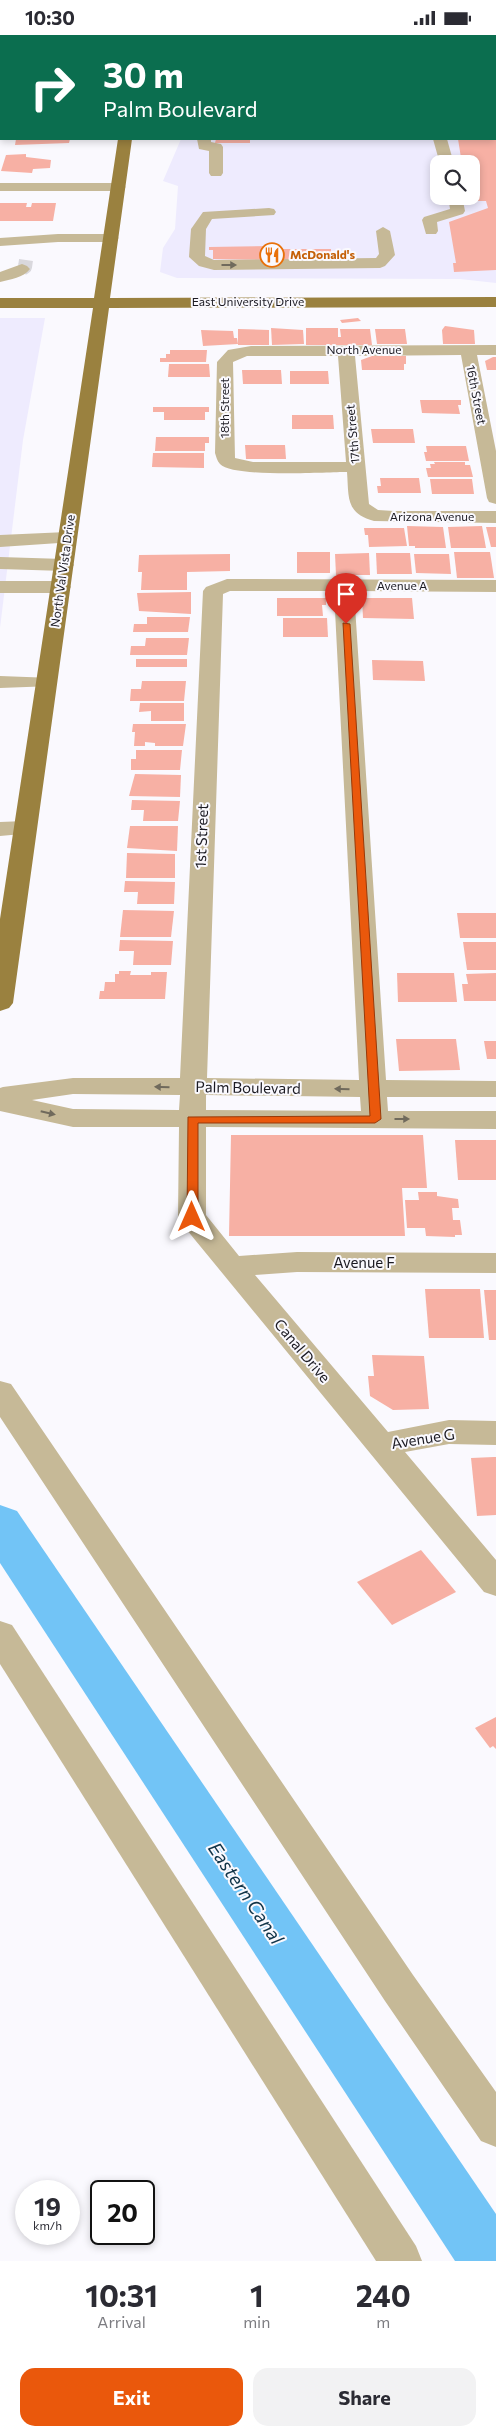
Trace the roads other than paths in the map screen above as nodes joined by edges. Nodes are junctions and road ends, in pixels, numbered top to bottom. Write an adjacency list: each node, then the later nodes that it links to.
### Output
1 (126, 140): 7 (main road, North Val Vista Drive)
2 (204, 140): 5 (street)
3 (440, 140): 4 (street)
4 (444, 155)
5 (216, 173)
6 (0, 187): 7 (street)
7 (119, 187): 12 (main road, North Val Vista Drive)
8 (457, 205): 11 (street)
9 (269, 212): 10 (street, one-way to 10)
10 (384, 231)
11 (432, 231)
12 (112, 238): 13 (street); 18 (main road, North Val Vista Drive)
13 (29, 240): 14 (street); 15 (street)
14 (0, 242)
15 (0, 277)
16 (496, 302): 18 (main road, East University Drive)
17 (0, 303): 18 (main road, East University Drive)
18 (102, 303): 27 (main road, North Val Vista Drive)
19 (346, 350): 20 (street, North Avenue); 22 (street, North Avenue); 23 (street, 17th Street)
20 (468, 350): 21 (street, North Avenue); 24 (street, 16th Street)
21 (496, 350)
22 (233, 354): 23 (street, 18th Street)
23 (356, 467): 25 (street, 17th Street)
24 (496, 498)
25 (369, 514): 26 (street, Arizona Avenue)
26 (496, 517)
27 (67, 538): 28 (street); 30 (main road, North Val Vista Drive)
28 (0, 541)
29 (0, 563): 30 (street)
30 (64, 565): 33 (main road, North Val Vista Drive)
31 (344, 586): 34 (street, Avenue A); 35 (street, Avenue A); 43 (street)
32 (0, 587): 33 (street)
33 (60, 587): 36 (main road, North Val Vista Drive)
34 (219, 588): 42 (street, 1st Street)
35 (496, 589)
36 (46, 682): 37 (street); 38 (main road, North Val Vista Drive)
37 (0, 683)
38 (25, 828): 39 (street); 40 (main road, North Val Vista Drive)
39 (0, 829)
40 (5, 928): 41 (main road, North Val Vista Drive)
41 (0, 1003)
42 (193, 1087): 43 (street, Palm Boulevard, one-way to 42); 45 (street, Palm Boulevard, one-way to 45); 47 (street, Canal Drive)
43 (372, 1089): 44 (street, Palm Boulevard); 48 (street)
44 (496, 1089)
45 (0, 1097)
46 (0, 1102): 47 (street, Palm Boulevard, one-way to 47)
47 (192, 1119): 48 (street, Palm Boulevard); 51 (street, Canal Drive)
48 (375, 1119): 49 (street, Palm Boulevard, one-way to 49)
49 (496, 1120)
50 (496, 1263): 51 (street, Avenue F)
51 (232, 1267): 54 (street, Canal Drive)
52 (0, 1392): 57 (street)
53 (496, 1433): 54 (street, Avenue G)
54 (381, 1445): 55 (street, Canal Drive)
55 (496, 1583)
56 (0, 1635): 58 (street)
57 (496, 2127)
58 (401, 2261)

